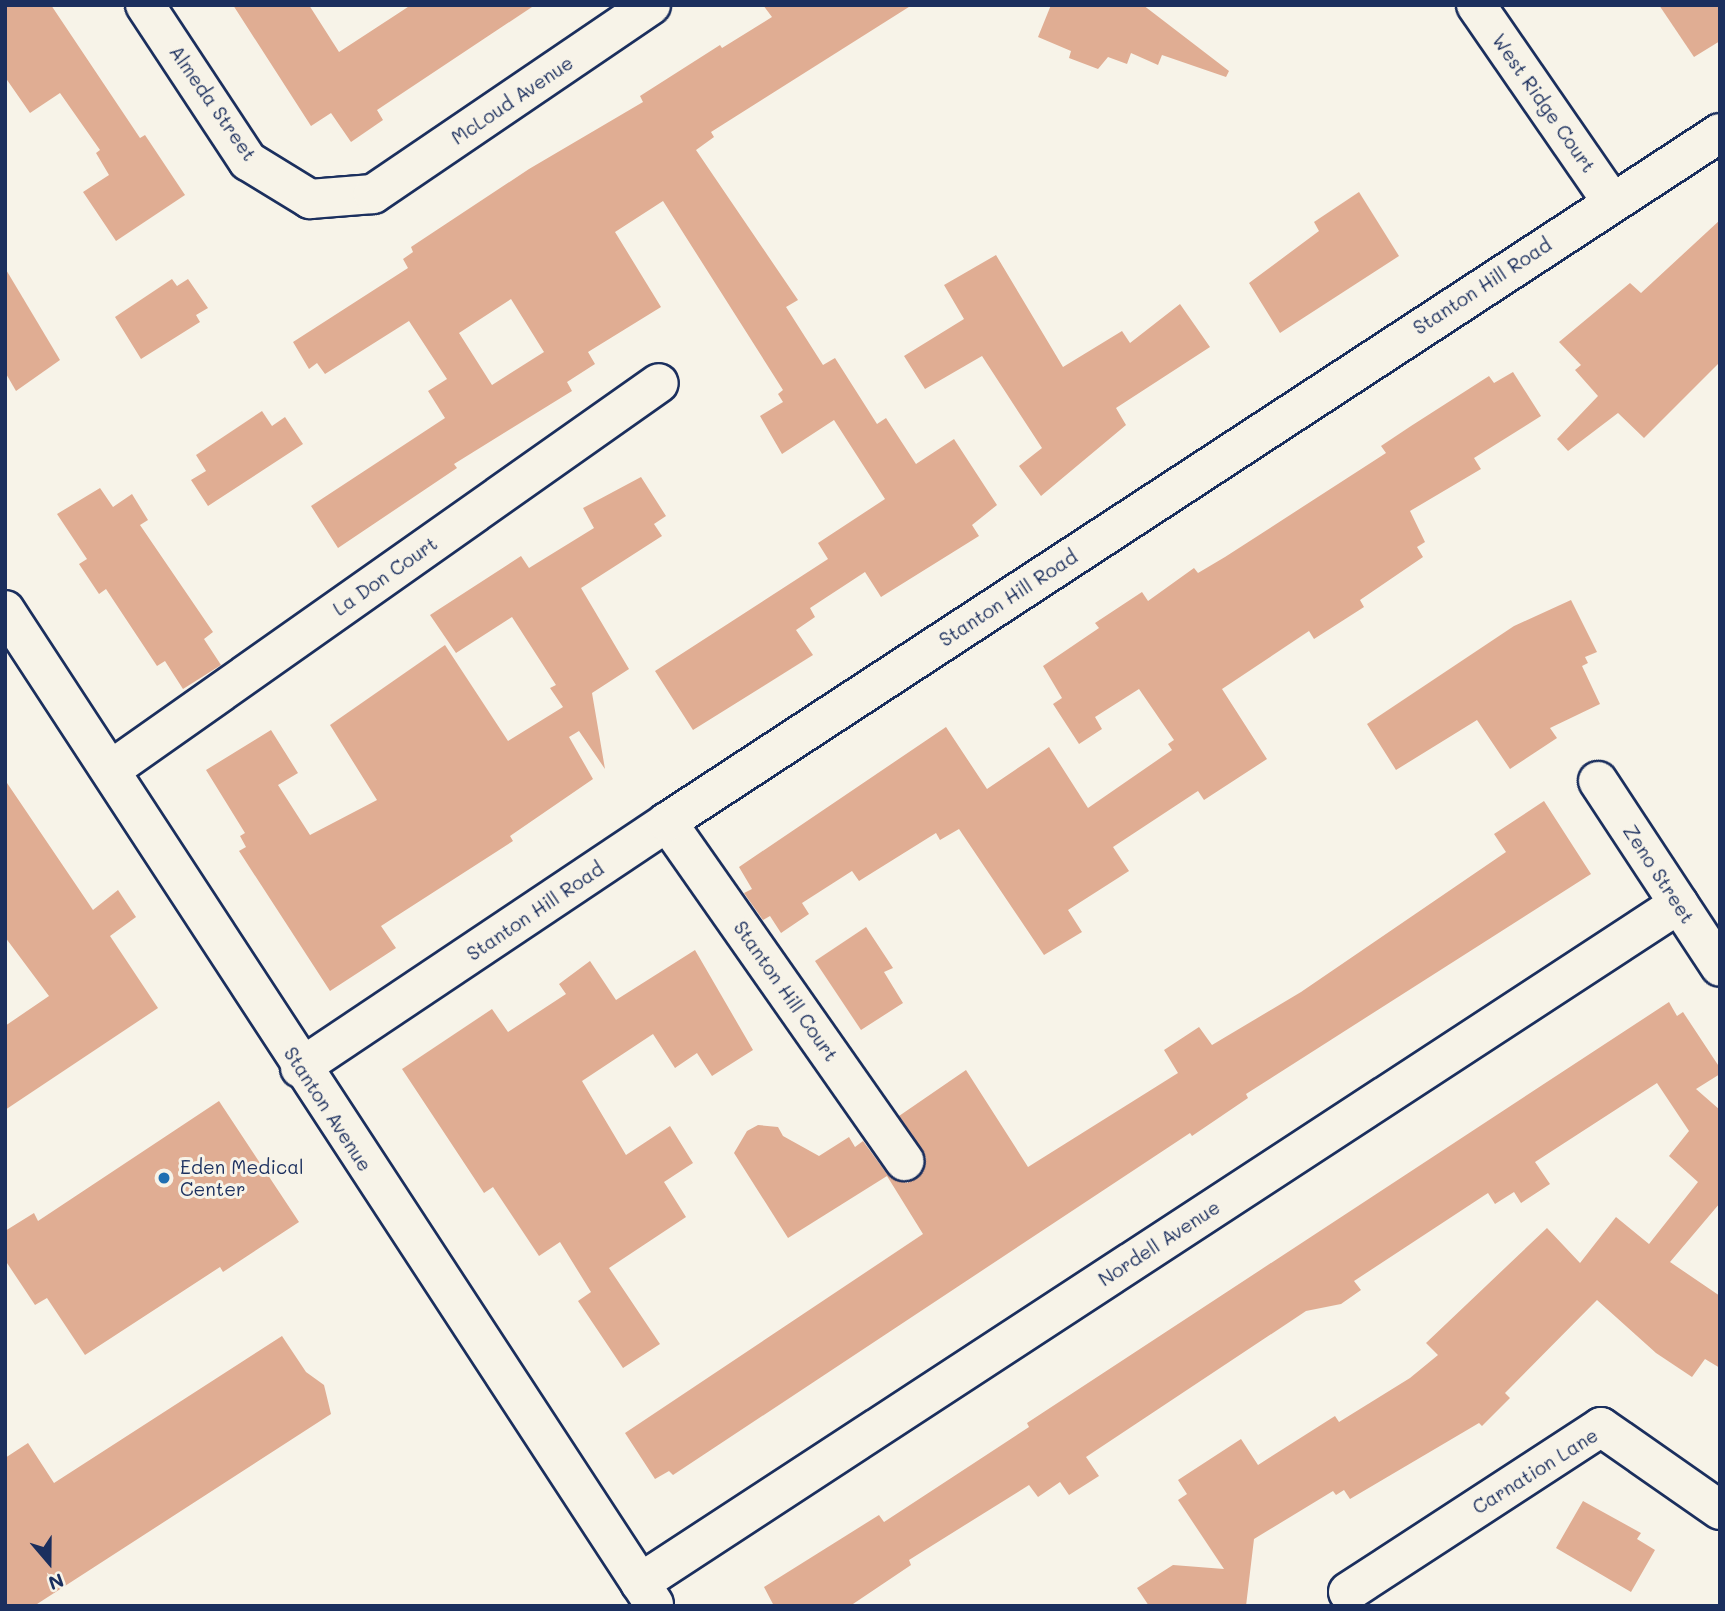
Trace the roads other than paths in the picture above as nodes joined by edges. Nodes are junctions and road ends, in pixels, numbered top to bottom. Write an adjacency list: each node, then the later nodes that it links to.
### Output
1 (145, 5): 5 (street, Almeda Street)
2 (651, 5): 5 (street, McLoud Avenue)
3 (1476, 5): 6 (street, West Ridge Court)
4 (1720, 133): 6 (street, Stanton Hill Road)
5 (373, 194)
6 (1611, 201): 11 (street, Stanton Hill Road)
7 (659, 383): 9 (street, La Don Court)
8 (5, 610): 9 (street, Stanton Avenue)
9 (112, 769): 14 (street, Stanton Avenue)
10 (1598, 781): 12 (street, Zeno Street)
11 (667, 822): 14 (street, Stanton Hill Road); 15 (street, Stanton Hill Court)
12 (1679, 904): 13 (street, Zeno Street); 18 (street, Nordell Avenue)
13 (1720, 967)
14 (300, 1068): 18 (street, Stanton Avenue)
15 (904, 1161)
16 (1720, 1510): 17 (street, Carnation Lane)
17 (1348, 1592)
18 (648, 1595)

